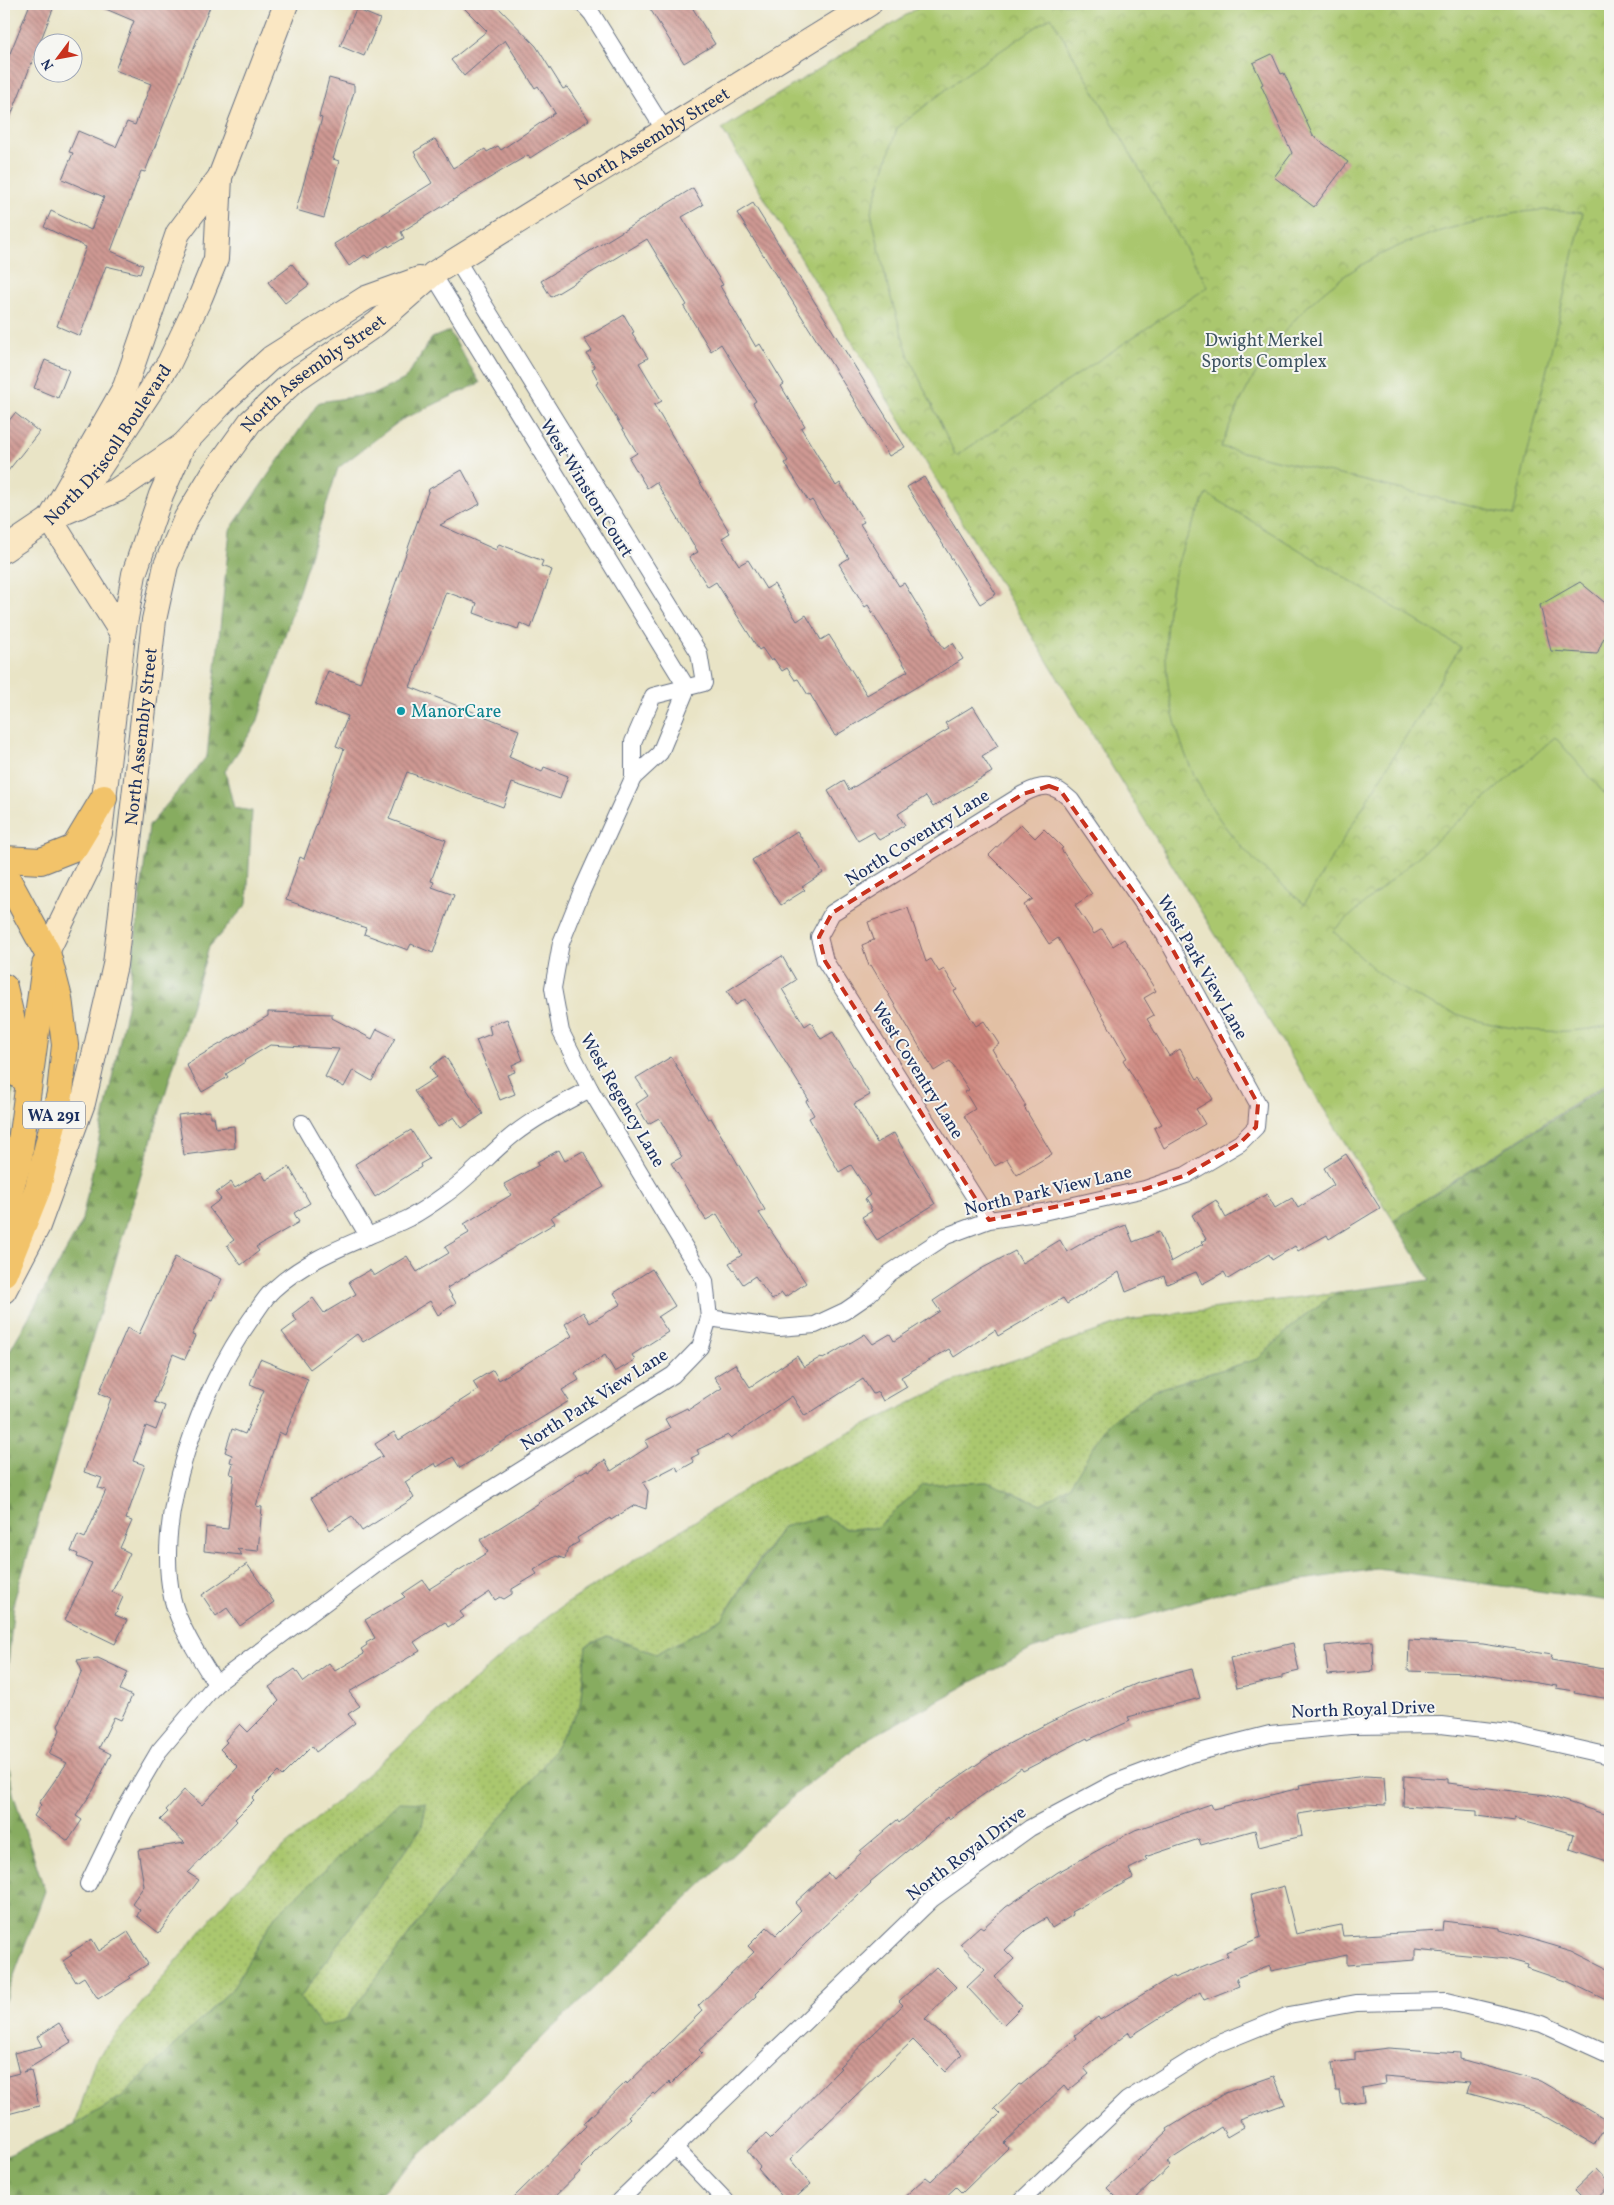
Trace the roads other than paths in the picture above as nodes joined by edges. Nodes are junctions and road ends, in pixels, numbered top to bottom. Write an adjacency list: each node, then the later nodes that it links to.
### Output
1 (286, 4): 5 (main road, North Driscoll Boulevard)
2 (583, 4): 4 (street)
3 (869, 4): 4 (main road, North Assembly Street)
4 (666, 131): 6 (main road, North Assembly Street)
5 (220, 178): 12 (main road, North Driscoll Boulevard); 12 (main road, North Driscoll Boulevard)
6 (456, 259): 7 (main road, North Assembly Street); 9 (street, West Winston Court)
7 (432, 274): 8 (main road, North Assembly Street); 10 (street, West Winston Court); 11 (main road, North Assembly Street)
8 (296, 378): 11 (main road); 34 (main road, North Assembly Street)
9 (546, 406): 10 (street, West Winston Court); 14 (street, West Winston Court)
10 (520, 416): 15 (street, West Winston Court)
11 (183, 445): 12 (main road); 16 (main road, North Assembly Street)
12 (50, 519): 13 (main road); 16 (main road)
13 (4, 550)
14 (645, 566): 15 (street, West Winston Court); 17 (street, West Winston Court)
15 (621, 580): 17 (street, West Winston Court)
16 (123, 635): 20 (main road, North Assembly Street)
17 (687, 688): 18 (street); 18 (street)
18 (633, 778): 26 (street, West Regency Lane)
19 (1050, 786): 23 (street, North Coventry Lane); 27 (street, West Park View Lane)
20 (104, 798): 21 (main road); 24 (main road, North Assembly Street)
21 (4, 858)
22 (4, 873): 24 (main road, WA 291)
23 (819, 937): 31 (street, West Coventry Lane)
24 (47, 952): 28 (main road); 33 (main road, WA 291)
25 (4, 986): 28 (main road, WA 291)
26 (590, 1089): 32 (street); 35 (street, West Regency Lane)
27 (1258, 1104): 31 (street, North Park View Lane)
28 (25, 1112): 30 (main road, WA 291)
29 (302, 1123): 32 (street)
30 (4, 1210)
31 (990, 1220): 35 (street, North Park View Lane)
32 (368, 1236): 36 (street)
33 (4, 1274)
34 (4, 1291)
35 (709, 1318): 36 (street, North Park View Lane)
36 (216, 1684): 38 (street, North Park View Lane)
37 (1610, 1756): 40 (street, North Royal Drive)
38 (88, 1884)
39 (1610, 2055): 43 (street)
40 (674, 2147): 41 (street, North Royal Drive); 42 (street)
41 (619, 2201)
42 (726, 2201)
43 (1021, 2201)

